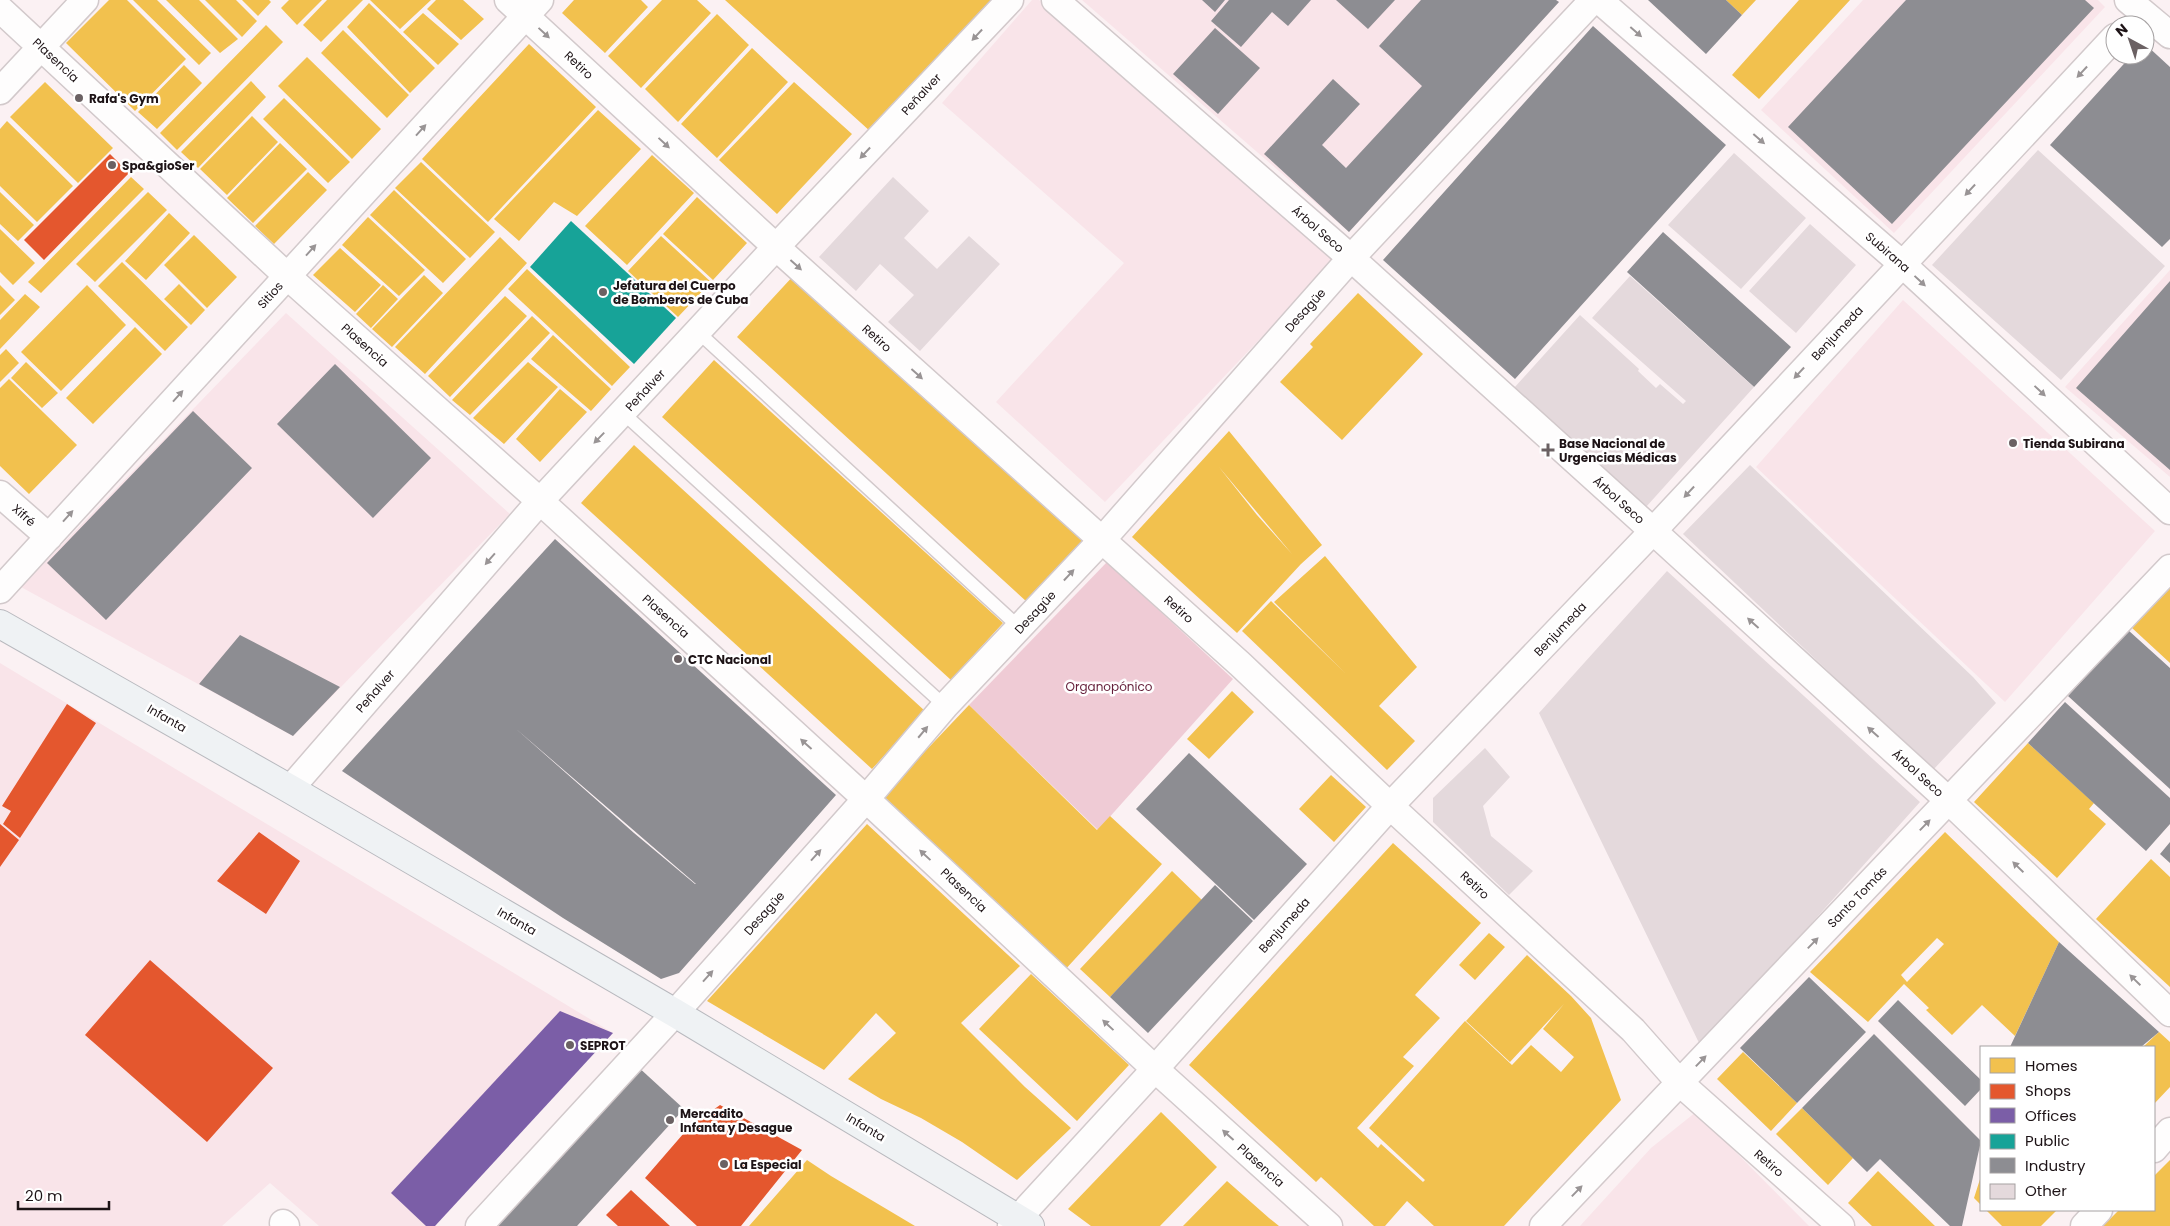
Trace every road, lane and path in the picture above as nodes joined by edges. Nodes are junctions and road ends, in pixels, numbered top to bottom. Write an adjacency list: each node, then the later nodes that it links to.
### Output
1 (85, 0): 10 (street)
2 (1010, 0): 13 (street, Peñalver, one-way to 13)
3 (1055, 0): 14 (street, Árbol Seco)
4 (1593, 0): 14 (street, Desagüe)
5 (1599, 0): 15 (street, Subirana, one-way to 15)
6 (524, 5): 13 (street, Retiro, one-way to 13); 16 (street, Sitios, one-way to 6)
7 (0, 9): 10 (street, Plasencia)
8 (2136, 9): 9 (street)
9 (2170, 35)
10 (41, 46): 12 (street); 16 (street, Plasencia)
11 (2105, 48): 15 (street, Benjumeda, one-way to 15)
12 (0, 90)
13 (776, 247): 17 (street, Peñalver); 24 (street, Retiro, one-way to 24)
14 (1352, 258): 22 (street, Árbol Seco); 24 (street, Desagüe)
15 (1901, 263): 21 (street, Subirana, one-way to 21); 22 (street, Benjumeda, one-way to 22)
16 (287, 276): 20 (street, Plasencia); 23 (street, Sitios, one-way to 16)
17 (698, 332): 18 (street, Peñalver); 28 (lane)
18 (623, 413): 20 (street, Peñalver, one-way to 20); 29 (lane)
19 (0, 494): 23 (street, Xifré)
20 (540, 501): 30 (street, Peñalver, one-way to 30); 31 (street, Plasencia, one-way to 20)
21 (2170, 511)
22 (1653, 531): 32 (street, Árbol Seco, one-way to 22); 33 (street, Benjumeda)
23 (49, 537): 26 (street, Sitios)
24 (1102, 540): 28 (street, Desagüe, one-way to 24); 33 (street, Retiro)
25 (2170, 568): 32 (street, Santo Tomás)
26 (0, 590)
27 (0, 624): 30 (main road, Infanta)
28 (1020, 628): 29 (street, Desagüe)
29 (945, 706): 31 (street, Desagüe, one-way to 29)
30 (290, 789): 34 (main road, Infanta)
31 (866, 799): 34 (street, Desagüe, one-way to 31); 36 (street, Plasencia, one-way to 31)
32 (1948, 800): 35 (street, Árbol Seco, one-way to 32); 37 (street, Santo Tomás, one-way to 32)
33 (1390, 806): 36 (street, Benjumeda); 37 (street, Retiro)
34 (675, 1012): 41 (main road, Infanta); 42 (street, Desagüe)
35 (2170, 1013)
36 (1155, 1069): 41 (street, Benjumeda); 43 (street, Plasencia, one-way to 36)
37 (1680, 1083): 44 (street, Santo Tomás, one-way to 37); 45 (street, Retiro)
38 (2170, 1131): 39 (street)
39 (2155, 1148)
40 (2098, 1211): 46 (street)
41 (1019, 1224)
42 (479, 1226)
43 (1329, 1226)
44 (1543, 1226)
45 (1841, 1226)
46 (2084, 1226)

